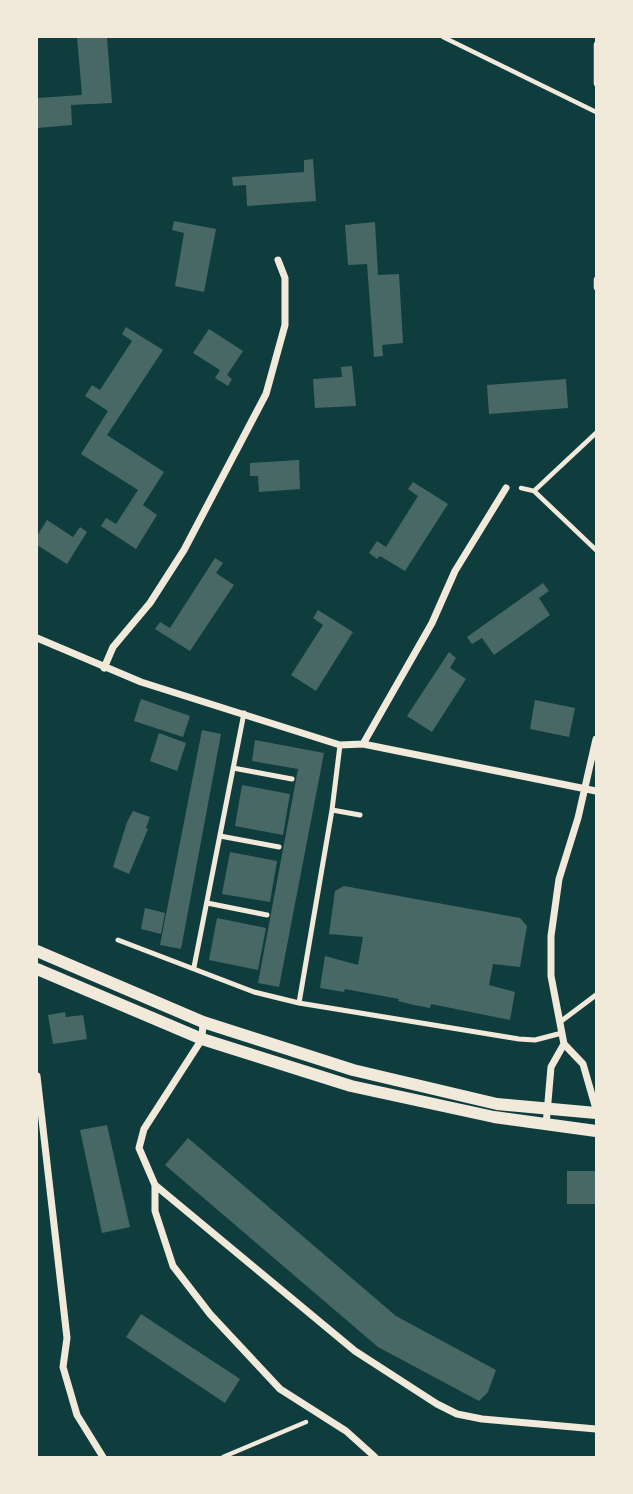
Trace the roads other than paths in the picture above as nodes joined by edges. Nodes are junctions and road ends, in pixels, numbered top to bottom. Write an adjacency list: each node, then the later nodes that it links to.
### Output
1 (278, 260): 4 (street)
2 (506, 488): 7 (street)
3 (37, 638): 4 (street)
4 (104, 668): 5 (street)
5 (244, 713): 8 (street); 9 (lane)
6 (596, 739): 11 (street)
7 (363, 744): 8 (street); 11 (street)
8 (340, 745): 13 (lane)
9 (233, 768): 10 (lane); 15 (lane)
10 (292, 779)
11 (584, 788): 12 (street); 26 (street)
12 (596, 791)
13 (332, 810): 14 (lane); 24 (lane)
14 (360, 815)
15 (220, 836): 16 (lane); 17 (lane)
16 (279, 847)
17 (206, 904): 18 (lane); 21 (lane)
18 (267, 915)
19 (118, 940): 21 (lane)
20 (38, 954): 25 (street)
21 (194, 967): 24 (lane)
22 (37, 969): 28 (street)
23 (596, 995): 26 (lane)
24 (299, 1003): 27 (lane)
25 (202, 1022): 28 (street); 31 (street)
26 (559, 1022): 27 (street)
27 (562, 1033): 29 (street)
28 (202, 1039): 33 (street); 35 (street)
29 (564, 1044): 31 (street); 32 (street)
30 (37, 1076): 37 (street)
31 (548, 1109): 32 (street); 33 (street)
32 (596, 1111)
33 (545, 1125): 34 (street)
34 (596, 1131)
35 (155, 1185): 36 (street); 38 (street)
36 (596, 1429)
37 (103, 1457)
38 (375, 1457)

